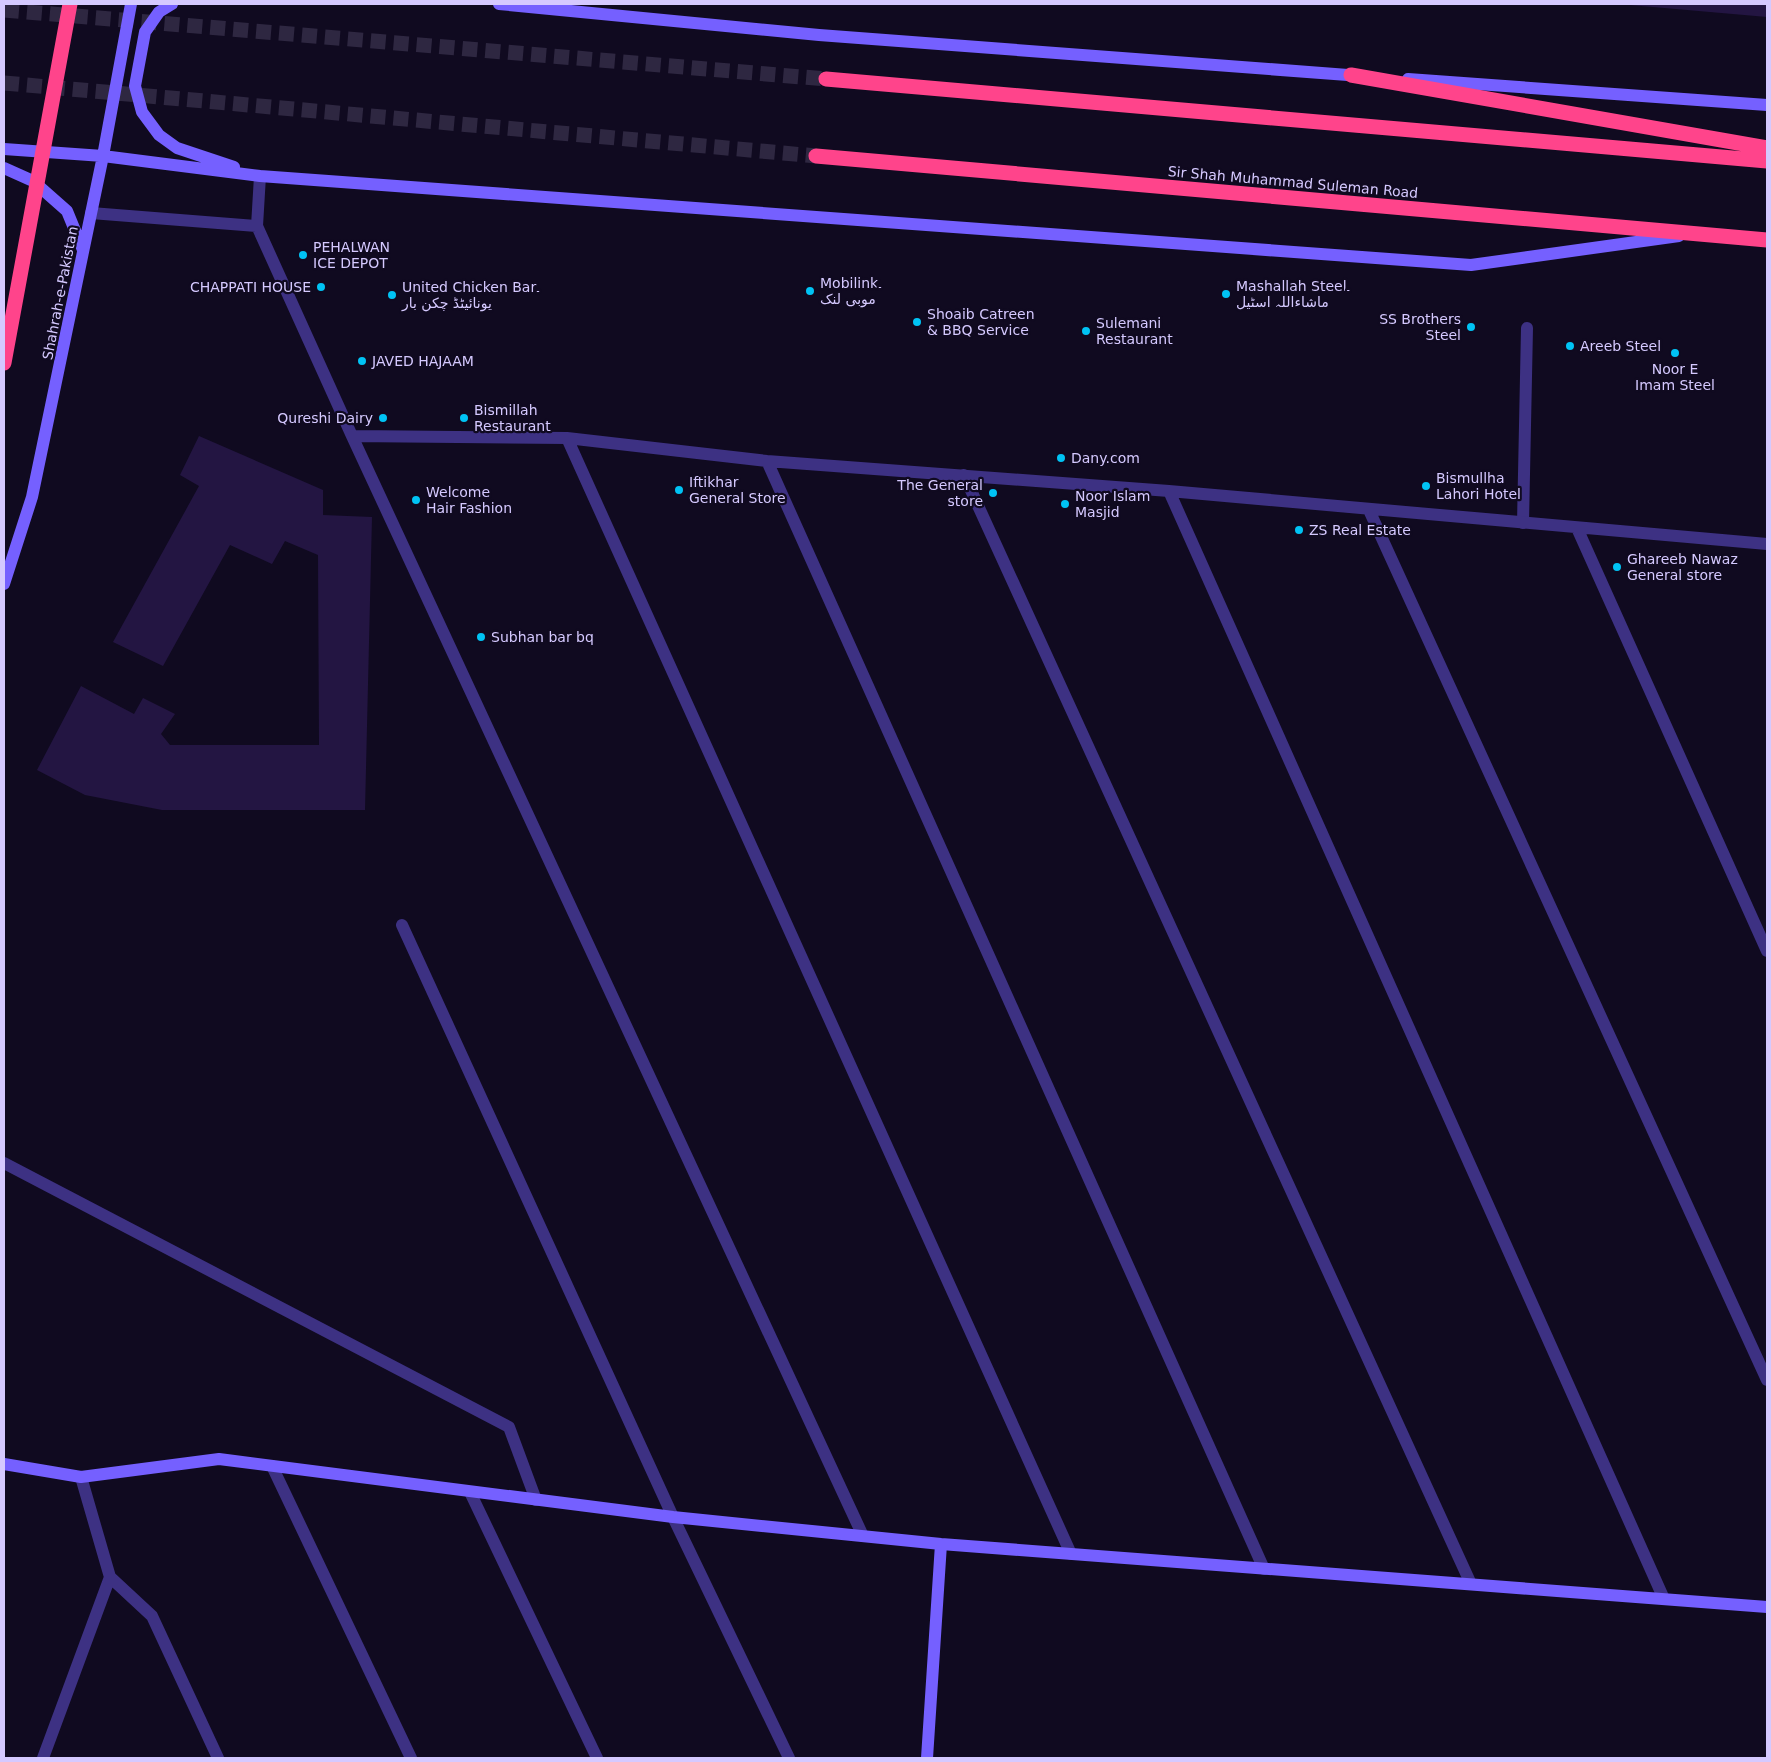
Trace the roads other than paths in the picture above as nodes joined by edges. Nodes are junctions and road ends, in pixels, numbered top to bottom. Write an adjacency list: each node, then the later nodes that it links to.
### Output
1 (70, 4): 21 (highway, bridge)
2 (130, 4): 10 (street, Shahrah-e-Pakistan)
3 (172, 4): 14 (street)
4 (499, 4): 5 (street)
5 (1351, 75): 7 (street); 8 (highway)
6 (826, 79): 12 (highway)
7 (1767, 105)
8 (1767, 148)
9 (4, 149): 10 (street)
10 (104, 156): 14 (street); 15 (street, Shahrah-e-Pakistan)
11 (816, 156): 17 (highway, Sir Shah Muhammad Suleman Road)
12 (1767, 161)
13 (4, 168): 19 (street)
14 (260, 176): 16 (street); 17 (street)
15 (92, 213): 16 (street); 19 (street, Shahrah-e-Pakistan)
16 (257, 226): 22 (street)
17 (1699, 233): 18 (highway, Sir Shah Muhammad Suleman Road)
18 (1767, 240)
19 (84, 250): 31 (street, Shahrah-e-Pakistan)
20 (1528, 328): 28 (street)
21 (4, 363)
22 (352, 436): 23 (street); 42 (street)
23 (567, 438): 24 (street); 44 (street)
24 (767, 461): 25 (street); 45 (street)
25 (964, 474): 26 (street); 47 (street)
26 (1169, 492): 27 (street); 48 (street)
27 (1369, 510): 28 (street); 35 (street)
28 (1523, 523): 29 (street)
29 (1577, 528): 30 (street); 33 (street)
30 (1767, 544)
31 (4, 584)
32 (402, 926): 41 (street)
33 (1767, 951)
34 (4, 1163): 40 (street)
35 (1767, 1380)
36 (4, 1464): 38 (street)
37 (272, 1466): 38 (street); 39 (street); 52 (street)
38 (81, 1477): 46 (street)
39 (470, 1492): 40 (street); 53 (street)
40 (536, 1500): 41 (street)
41 (673, 1517): 42 (street); 54 (street)
42 (863, 1536): 43 (street)
43 (941, 1544): 44 (street); 55 (street)
44 (1071, 1554): 45 (street)
45 (1264, 1569): 47 (street)
46 (110, 1577): 50 (street); 51 (street)
47 (1472, 1584): 48 (street)
48 (1664, 1599): 49 (street)
49 (1767, 1607)
50 (43, 1758)
51 (218, 1758)
52 (411, 1758)
53 (597, 1758)
54 (789, 1758)
55 (927, 1758)

